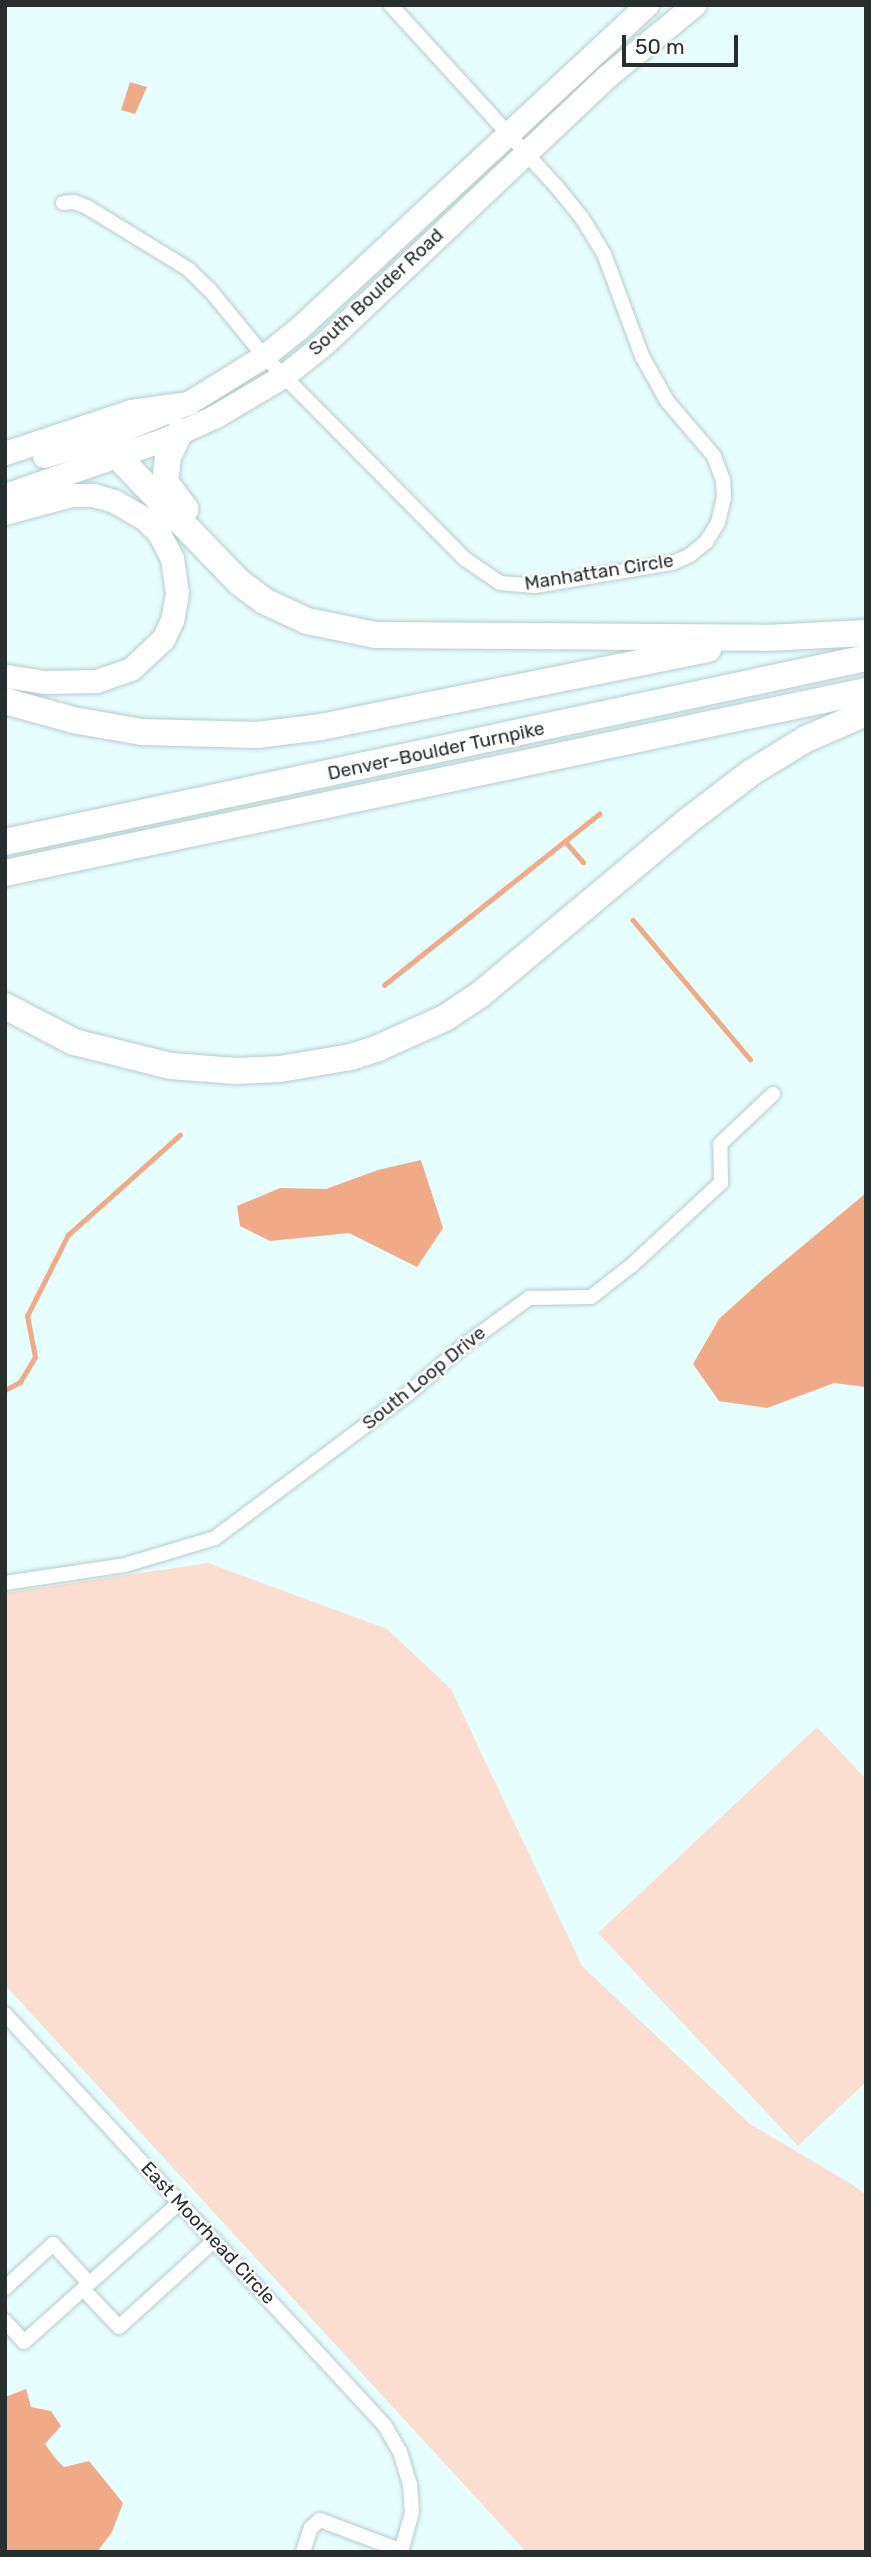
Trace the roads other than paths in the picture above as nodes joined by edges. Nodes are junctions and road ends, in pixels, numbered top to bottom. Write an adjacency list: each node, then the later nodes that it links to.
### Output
1 (391, 5): 4 (street, Manhattan Circle)
2 (647, 5): 4 (main road, South Boulder Road)
3 (694, 5): 5 (main road, South Boulder Road)
4 (508, 133): 5 (street, Manhattan Circle); 7 (main road, South Boulder Road)
5 (524, 152): 8 (main road, South Boulder Road); 8 (street, Manhattan Circle)
6 (63, 203): 7 (street, Manhattan Circle)
7 (264, 356): 8 (street, Manhattan Circle); 9 (main road, South Boulder Road)
8 (285, 375): 10 (main road, South Boulder Road)
9 (188, 403): 11 (main road, South Boulder Road); 12 (main road)
10 (180, 432): 13 (main road, South Boulder Road); 17 (highway)
11 (95, 441): 13 (highway); 14 (main road, South Boulder Road)
12 (5, 453)
13 (118, 457): 15 (main road, South Boulder Road); 17 (highway)
14 (5, 467)
15 (5, 495)
16 (5, 513): 21 (main road)
17 (223, 569): 19 (highway)
18 (866, 633): 19 (highway)
19 (765, 638): 23 (highway)
20 (866, 658): 25 (highway, Denver–Boulder Turnpike)
21 (5, 676)
22 (866, 691): 26 (highway, Denver–Boulder Turnpike)
23 (5, 701)
24 (866, 713): 27 (highway)
25 (7, 842)
26 (5, 873)
27 (5, 1006)
28 (773, 1094): 29 (street, South Loop Drive)
29 (5, 1583)
30 (5, 2014): 31 (street, East Moorhead Circle)
31 (179, 2203): 32 (street, East Moorhead Circle); 33 (street)
32 (214, 2241): 33 (street); 36 (street, East Moorhead Circle)
33 (86, 2286): 34 (street); 35 (street)
34 (5, 2288)
35 (5, 2321)
36 (406, 2550): 37 (street)
37 (303, 2552)

